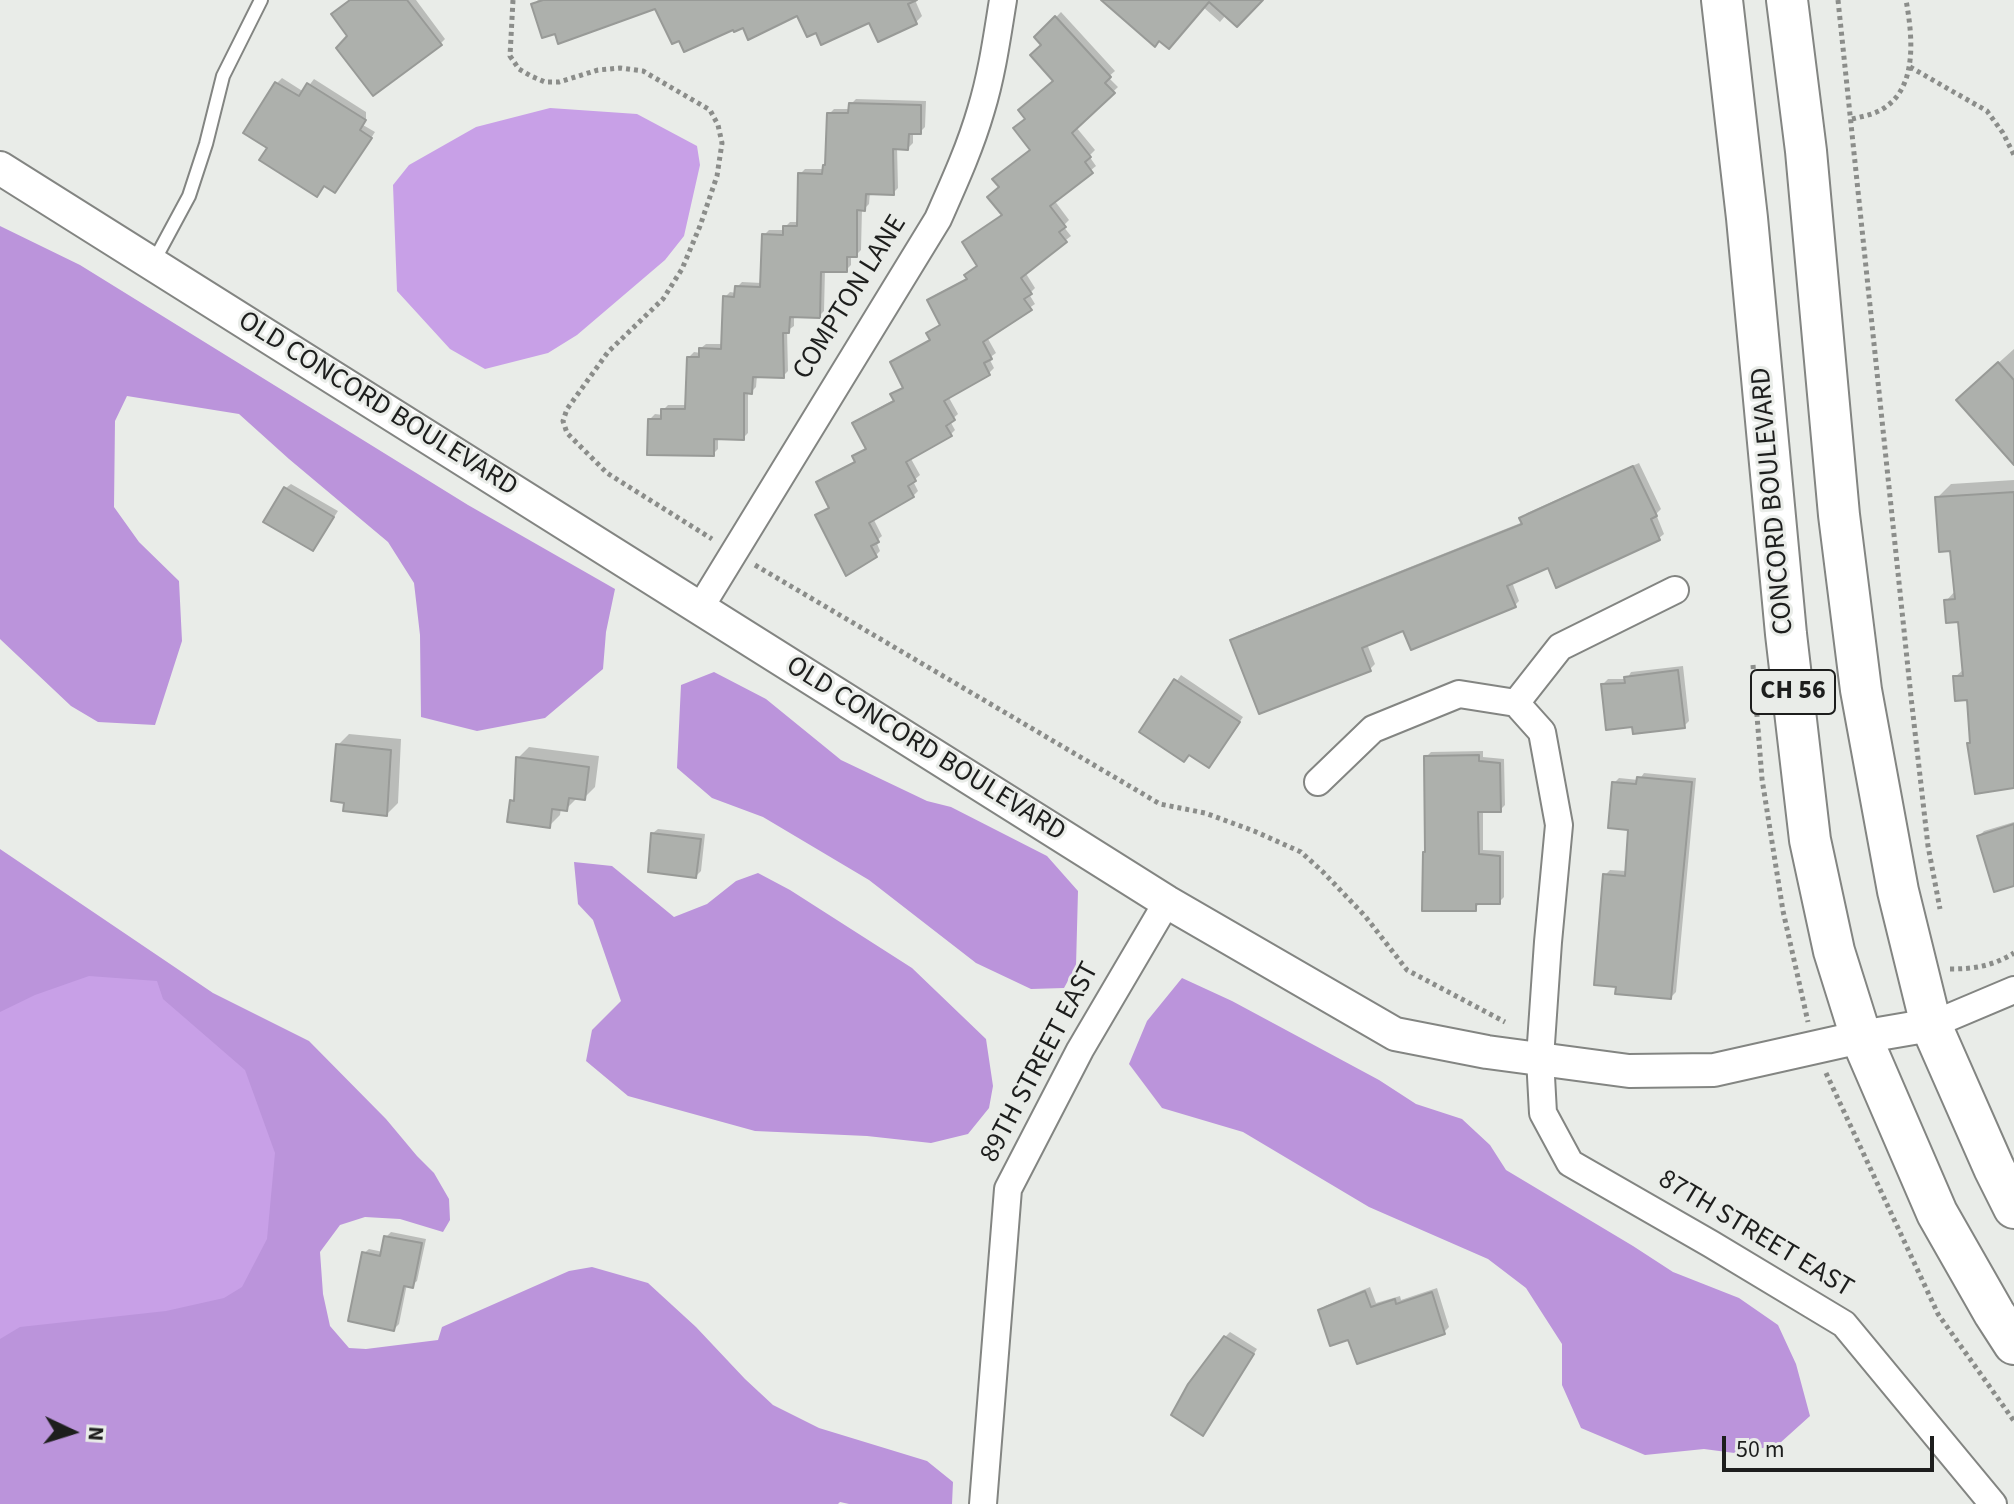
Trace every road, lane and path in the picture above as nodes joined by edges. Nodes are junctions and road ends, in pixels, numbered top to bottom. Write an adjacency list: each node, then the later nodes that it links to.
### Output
1 (261, 0): 12 (lane)
2 (513, 0): 13 (path)
3 (1003, 0): 13 (street, COMPTON LANE)
4 (1722, 0): 27 (main road, CONCORD BOULEVARD / CH 56)
5 (1787, 0): 25 (main road, CH 56)
6 (1838, 0): 9 (path)
7 (1906, 0): 8 (path)
8 (1910, 67): 9 (path); 10 (path)
9 (1852, 119): 19 (path)
10 (2014, 155)
11 (0, 168): 12 (street, OLD CONCORD BOULEVARD)
12 (153, 264): 15 (street, OLD CONCORD BOULEVARD)
13 (733, 553): 15 (street, COMPTON LANE); 28 (path)
14 (1675, 590): 16 (street)
15 (700, 608): 18 (street, OLD CONCORD BOULEVARD)
16 (1516, 703): 17 (street); 28 (street, 87TH STREET EAST)
17 (1318, 782)
18 (1167, 902): 28 (street, OLD CONCORD BOULEVARD); 31 (street, 89TH STREET EAST)
19 (1942, 917)
20 (2014, 953): 22 (path)
21 (1948, 957): 22 (path)
22 (1949, 969): 25 (path)
23 (2014, 990): 25 (street)
24 (1806, 1014): 26 (path)
25 (1947, 1018): 27 (street, OLD CONCORD BOULEVARD); 29 (main road, CH 56)
26 (1793, 1020)
27 (1861, 1037): 28 (street, OLD CONCORD BOULEVARD); 30 (main road, CONCORD BOULEVARD / CH 56)
28 (1541, 1046): 32 (street, 87TH STREET EAST)
29 (2014, 1208)
30 (2014, 1344)
31 (983, 1504)
32 (1993, 1504)

